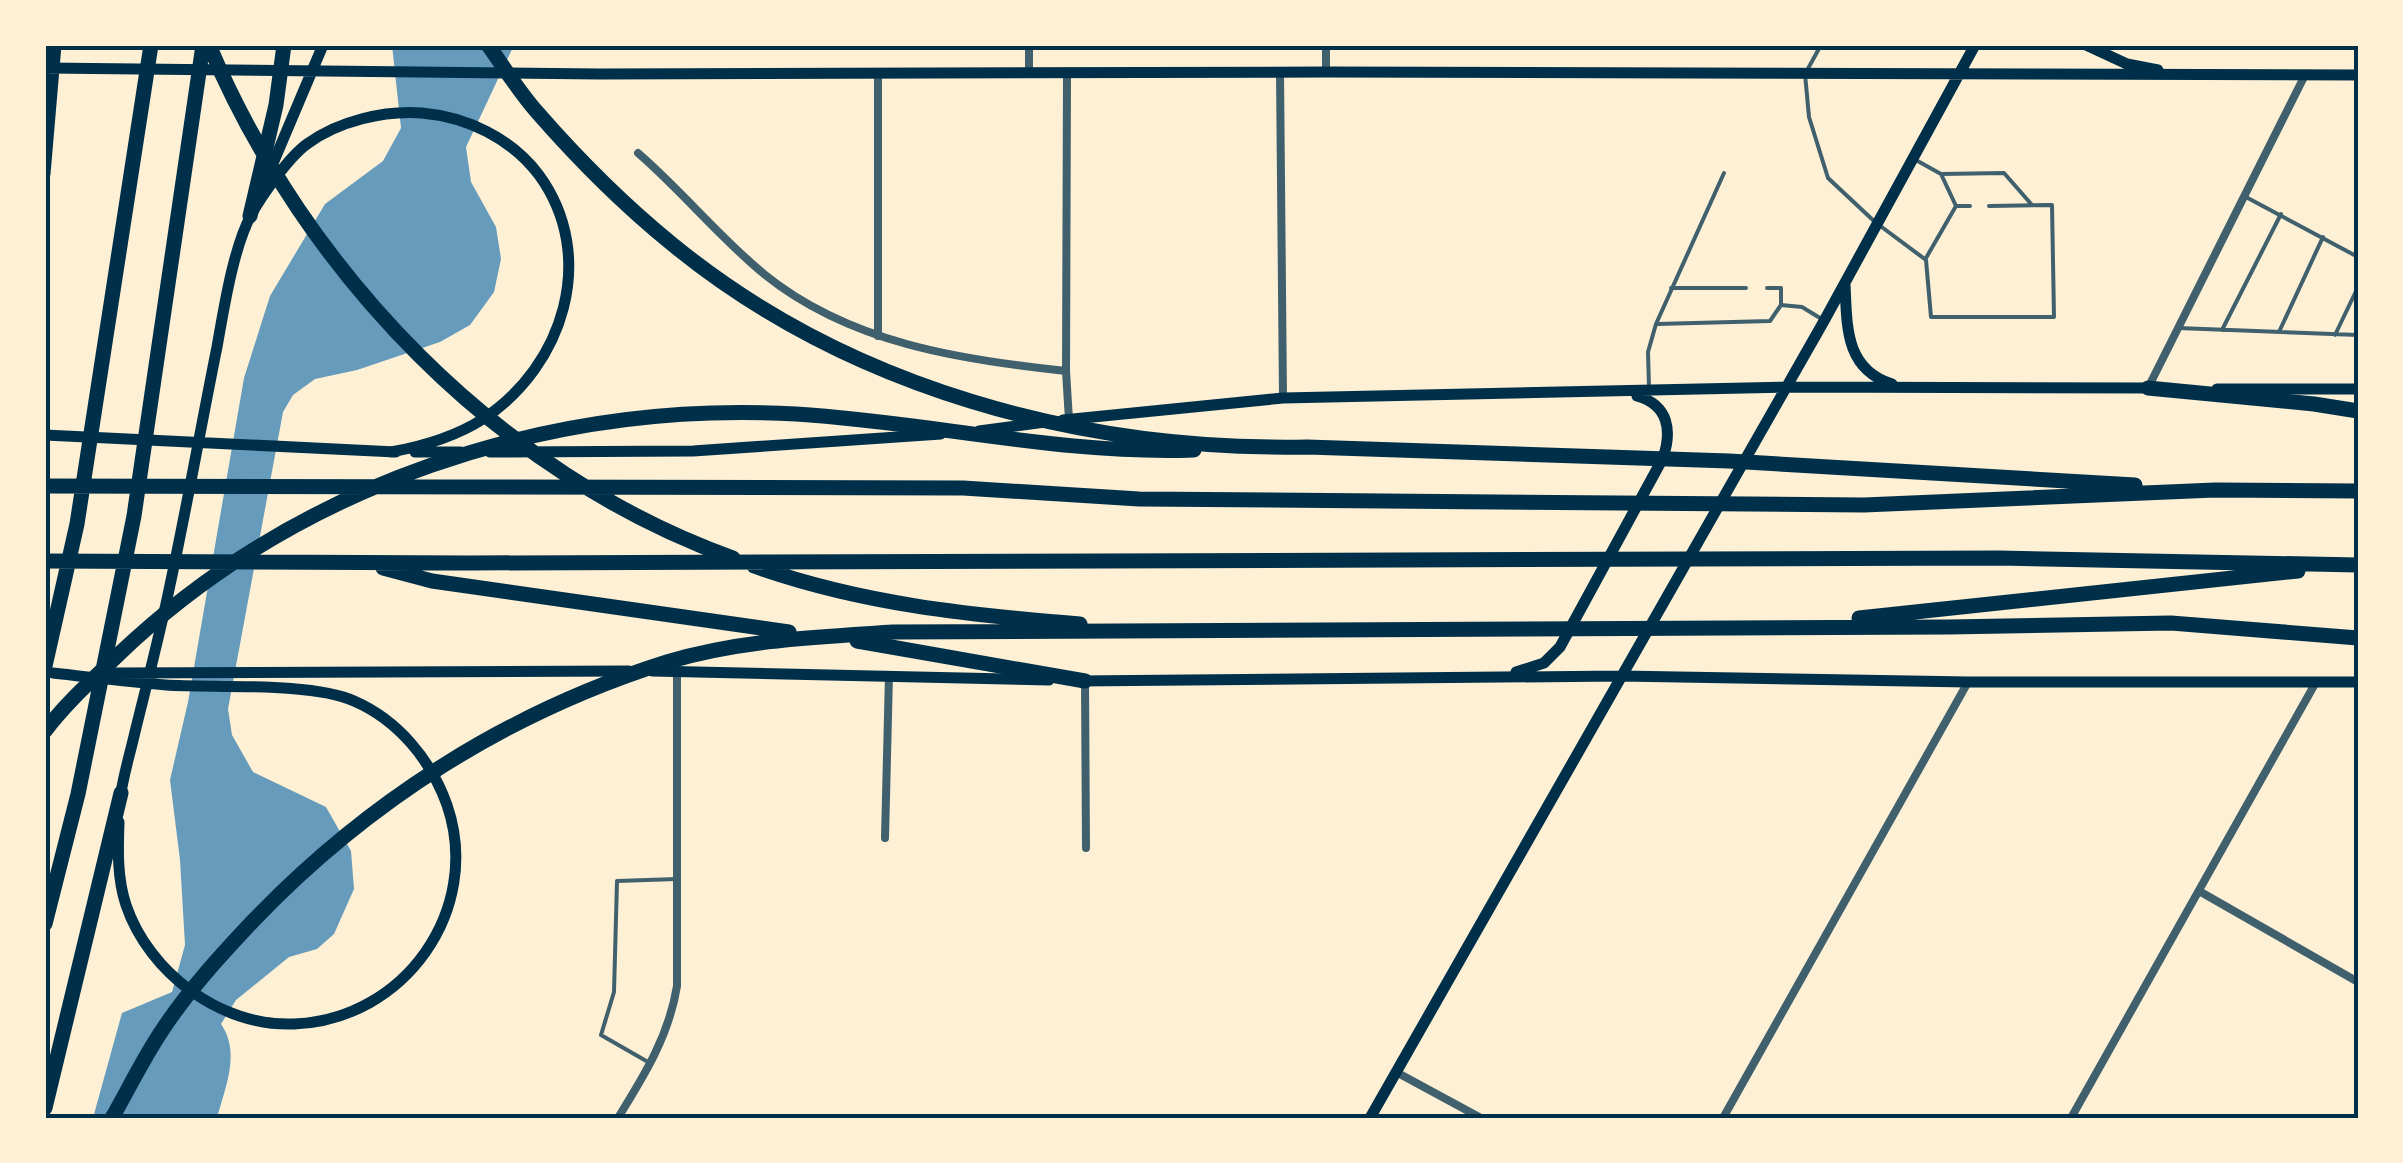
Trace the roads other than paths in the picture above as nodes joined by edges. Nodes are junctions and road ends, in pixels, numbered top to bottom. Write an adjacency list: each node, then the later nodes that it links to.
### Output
1 (56, 45): 26 (main road)
2 (151, 45): 75 (highway)
3 (206, 45): 73 (highway); 90 (highway)
4 (284, 45): 34 (highway)
5 (323, 45): 34 (main road)
6 (488, 45): 64 (highway)
7 (1029, 45): 13 (street)
8 (1326, 45): 16 (street)
9 (1821, 45): 18 (lane)
10 (1974, 45): 22 (main road)
11 (2086, 45): 19 (main road)
12 (45, 68): 17 (main road)
13 (1028, 72): 14 (main road); 17 (main road)
14 (1068, 72): 15 (main road); 53 (street)
15 (1280, 72): 16 (main road); 60 (street)
16 (1326, 72): 18 (main road)
17 (878, 73): 52 (street)
18 (1805, 74): 22 (main road); 35 (lane)
19 (2227, 75): 20 (main road); 22 (main road)
20 (2304, 75): 21 (main road); 28 (street)
21 (2358, 75)
22 (1958, 76): 24 (main road)
23 (638, 152): 52 (street)
24 (1912, 158): 27 (lane); 35 (main road)
25 (1724, 173): 41 (lane)
26 (45, 174)
27 (1941, 174): 29 (lane); 32 (lane)
28 (2244, 196): 33 (lane); 47 (street)
29 (1956, 206): 30 (lane); 38 (lane)
30 (1970, 206)
31 (1990, 206): 32 (lane)
32 (2032, 206): 38 (lane)
33 (2281, 214): 36 (lane); 48 (lane)
34 (250, 216): 65 (main road); 85 (main road)
35 (1876, 222): 38 (lane); 39 (main road)
36 (2323, 237): 37 (lane); 49 (lane)
37 (2358, 257)
38 (1926, 260)
39 (1845, 282): 45 (main road); 55 (main road)
40 (2358, 287): 50 (lane)
41 (1670, 288): 42 (lane); 46 (lane)
42 (1746, 288)
43 (1767, 288): 44 (lane)
44 (1781, 304): 45 (lane); 46 (lane)
45 (1824, 321): 54 (main road)
46 (1656, 324): 59 (lane)
47 (2178, 328): 48 (lane); 56 (street)
48 (2222, 330): 49 (lane)
49 (2279, 332): 50 (lane)
50 (2335, 334): 51 (lane)
51 (2358, 335)
52 (878, 336): 53 (street)
53 (1066, 371): 62 (street)
54 (1786, 388): 55 (main road); 59 (main road); 78 (main road)
55 (1906, 388): 56 (main road)
56 (2148, 388): 57 (main road); 61 (highway)
57 (2358, 388)
58 (1622, 392): 59 (main road); 60 (main road); 79 (main road)
59 (1649, 392)
60 (1283, 398): 62 (main road)
61 (2358, 411)
62 (1069, 420): 65 (main road)
63 (45, 435): 65 (main road)
64 (1238, 448): 67 (highway); 84 (highway)
65 (392, 452)
66 (45, 486): 67 (highway)
67 (2216, 490): 68 (highway)
68 (2358, 491)
69 (45, 561): 70 (highway)
70 (360, 562): 71 (highway); 80 (highway)
71 (2358, 565): 72 (highway)
72 (1810, 625): 73 (highway); 74 (highway)
73 (1148, 629): 95 (highway)
74 (2358, 638)
75 (48, 671): 76 (main road); 85 (main road)
76 (677, 671): 77 (main road); 88 (street)
77 (889, 675): 80 (main road); 86 (street)
78 (1621, 676): 79 (main road); 81 (main road); 93 (main road)
79 (1488, 678): 80 (main road)
80 (1085, 681): 87 (street)
81 (1968, 682): 82 (main road); 99 (street)
82 (2316, 682): 83 (main road); 89 (street)
83 (2358, 682)
84 (45, 731)
85 (121, 793): 94 (highway)
86 (885, 838)
87 (1086, 848)
88 (677, 878): 92 (street); 92 (lane)
89 (2199, 890): 91 (street); 100 (street)
90 (45, 924)
91 (2358, 982)
92 (651, 1064): 96 (street)
93 (1396, 1072): 97 (main road); 98 (street)
94 (45, 1108)
95 (112, 1118)
96 (618, 1118)
97 (1370, 1118)
98 (1481, 1118)
99 (1723, 1118)
100 (2072, 1118)

